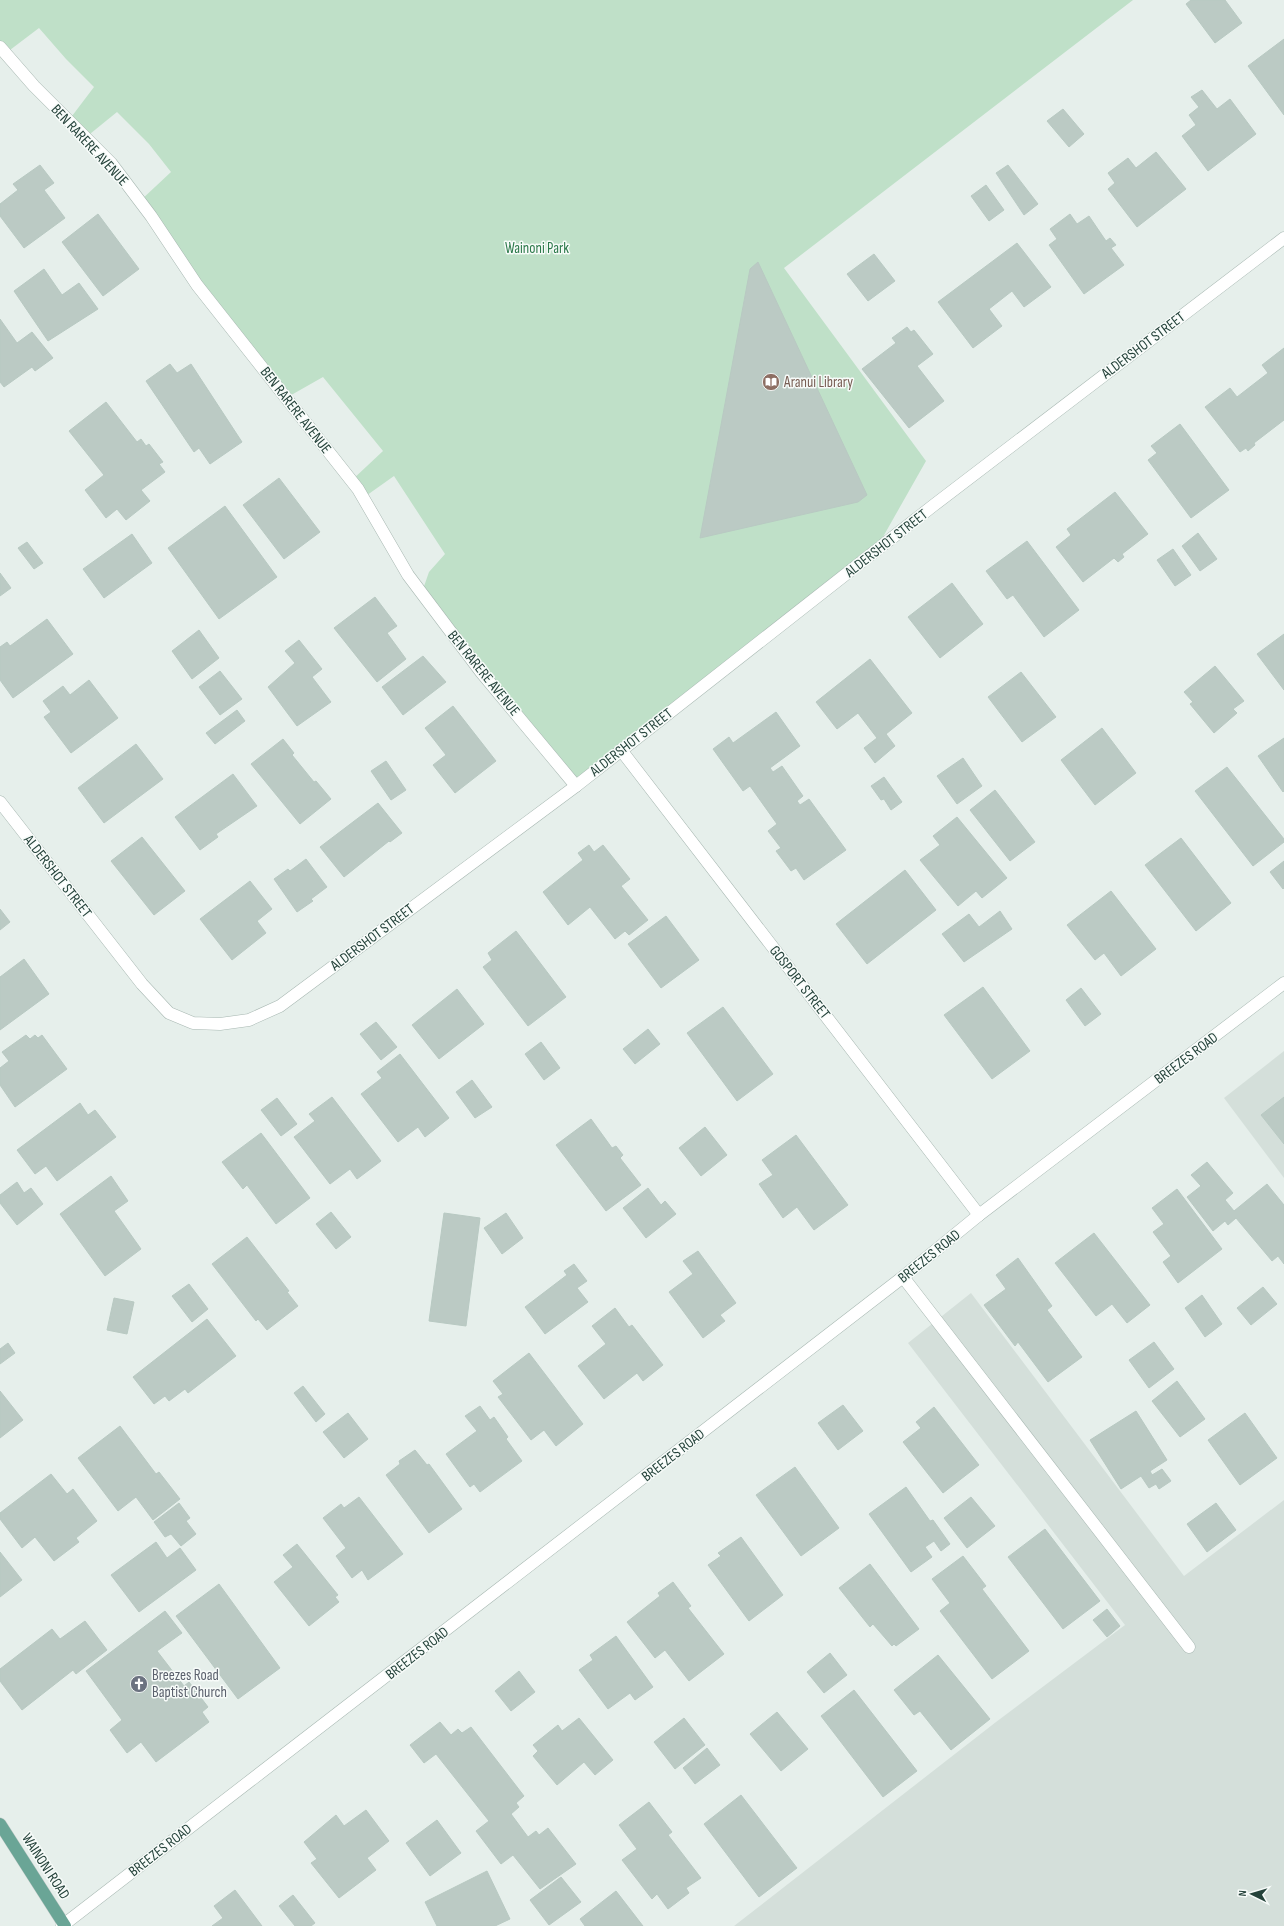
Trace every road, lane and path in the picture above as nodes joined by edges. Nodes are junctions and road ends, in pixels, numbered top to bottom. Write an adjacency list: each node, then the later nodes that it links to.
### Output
1 (0, 47): 4 (street, BEN RARERE AVENUE)
2 (1284, 238): 3 (street, ALDERSHOT STREET)
3 (620, 750): 4 (street, ALDERSHOT STREET); 7 (street, GOSPORT STREET)
4 (576, 786): 5 (street, ALDERSHOT STREET)
5 (0, 802)
6 (1284, 983): 7 (street, BREEZES ROAD)
7 (980, 1215): 8 (street, BREEZES ROAD)
8 (903, 1277): 9 (street); 11 (street, BREEZES ROAD)
9 (1188, 1647)
10 (0, 1824): 11 (main road, WAINONI ROAD)
11 (64, 1925)

